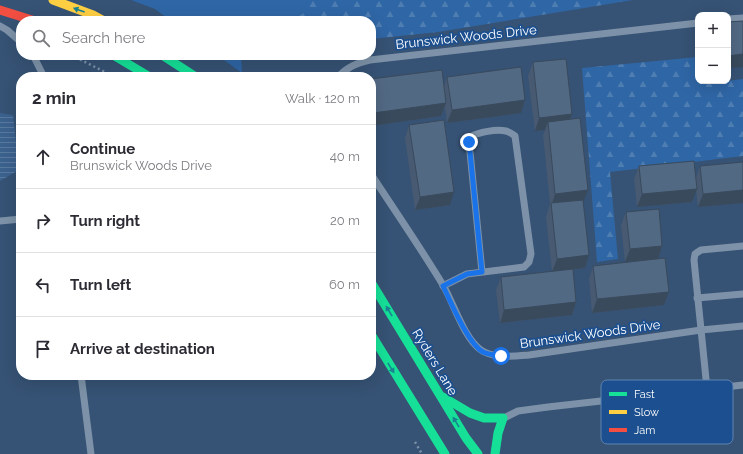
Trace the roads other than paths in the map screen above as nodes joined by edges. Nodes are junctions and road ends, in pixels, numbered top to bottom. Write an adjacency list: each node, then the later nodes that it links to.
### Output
1 (53, 0): 4 (main road, one-way to 1)
2 (0, 10): 3 (main road)
3 (19, 16)
4 (95, 16)
5 (743, 18): 6 (lane)
6 (731, 19)
7 (695, 23): 10 (lane, Brunswick Woods Drive)
8 (0, 26): 9 (lane)
9 (16, 38)
10 (376, 59)
11 (36, 60): 15 (lane)
12 (122, 60): 16 (main road)
13 (170, 60): 17 (main road)
14 (370, 60): 18 (lane, Brunswick Woods Drive)
15 (42, 72)
16 (142, 72)
17 (189, 72)
18 (343, 72)
19 (376, 182): 24 (lane, Brunswick Woods Drive)
20 (16, 219): 21 (lane)
21 (0, 221)
22 (743, 246): 27 (lane)
23 (482, 272): 23 (lane); 24 (lane)
24 (443, 286): 29 (lane, Brunswick Woods Drive)
25 (376, 290): 35 (main road, Ryders Lane, one-way to 25)
26 (743, 294): 27 (lane)
27 (697, 298): 29 (lane)
28 (743, 326): 29 (lane, Brunswick Woods Drive)
29 (701, 330): 32 (lane)
30 (376, 342): 39 (main road, one-way to 39)
31 (82, 380): 38 (lane)
32 (706, 380)
33 (743, 385): 34 (lane)
34 (733, 386)
35 (441, 396): 37 (main road); 40 (main road, Ryders Lane, one-way to 35)
36 (601, 401): 37 (lane)
37 (503, 418): 41 (main road)
38 (91, 454)
39 (445, 454)
40 (478, 454)
41 (495, 454)

